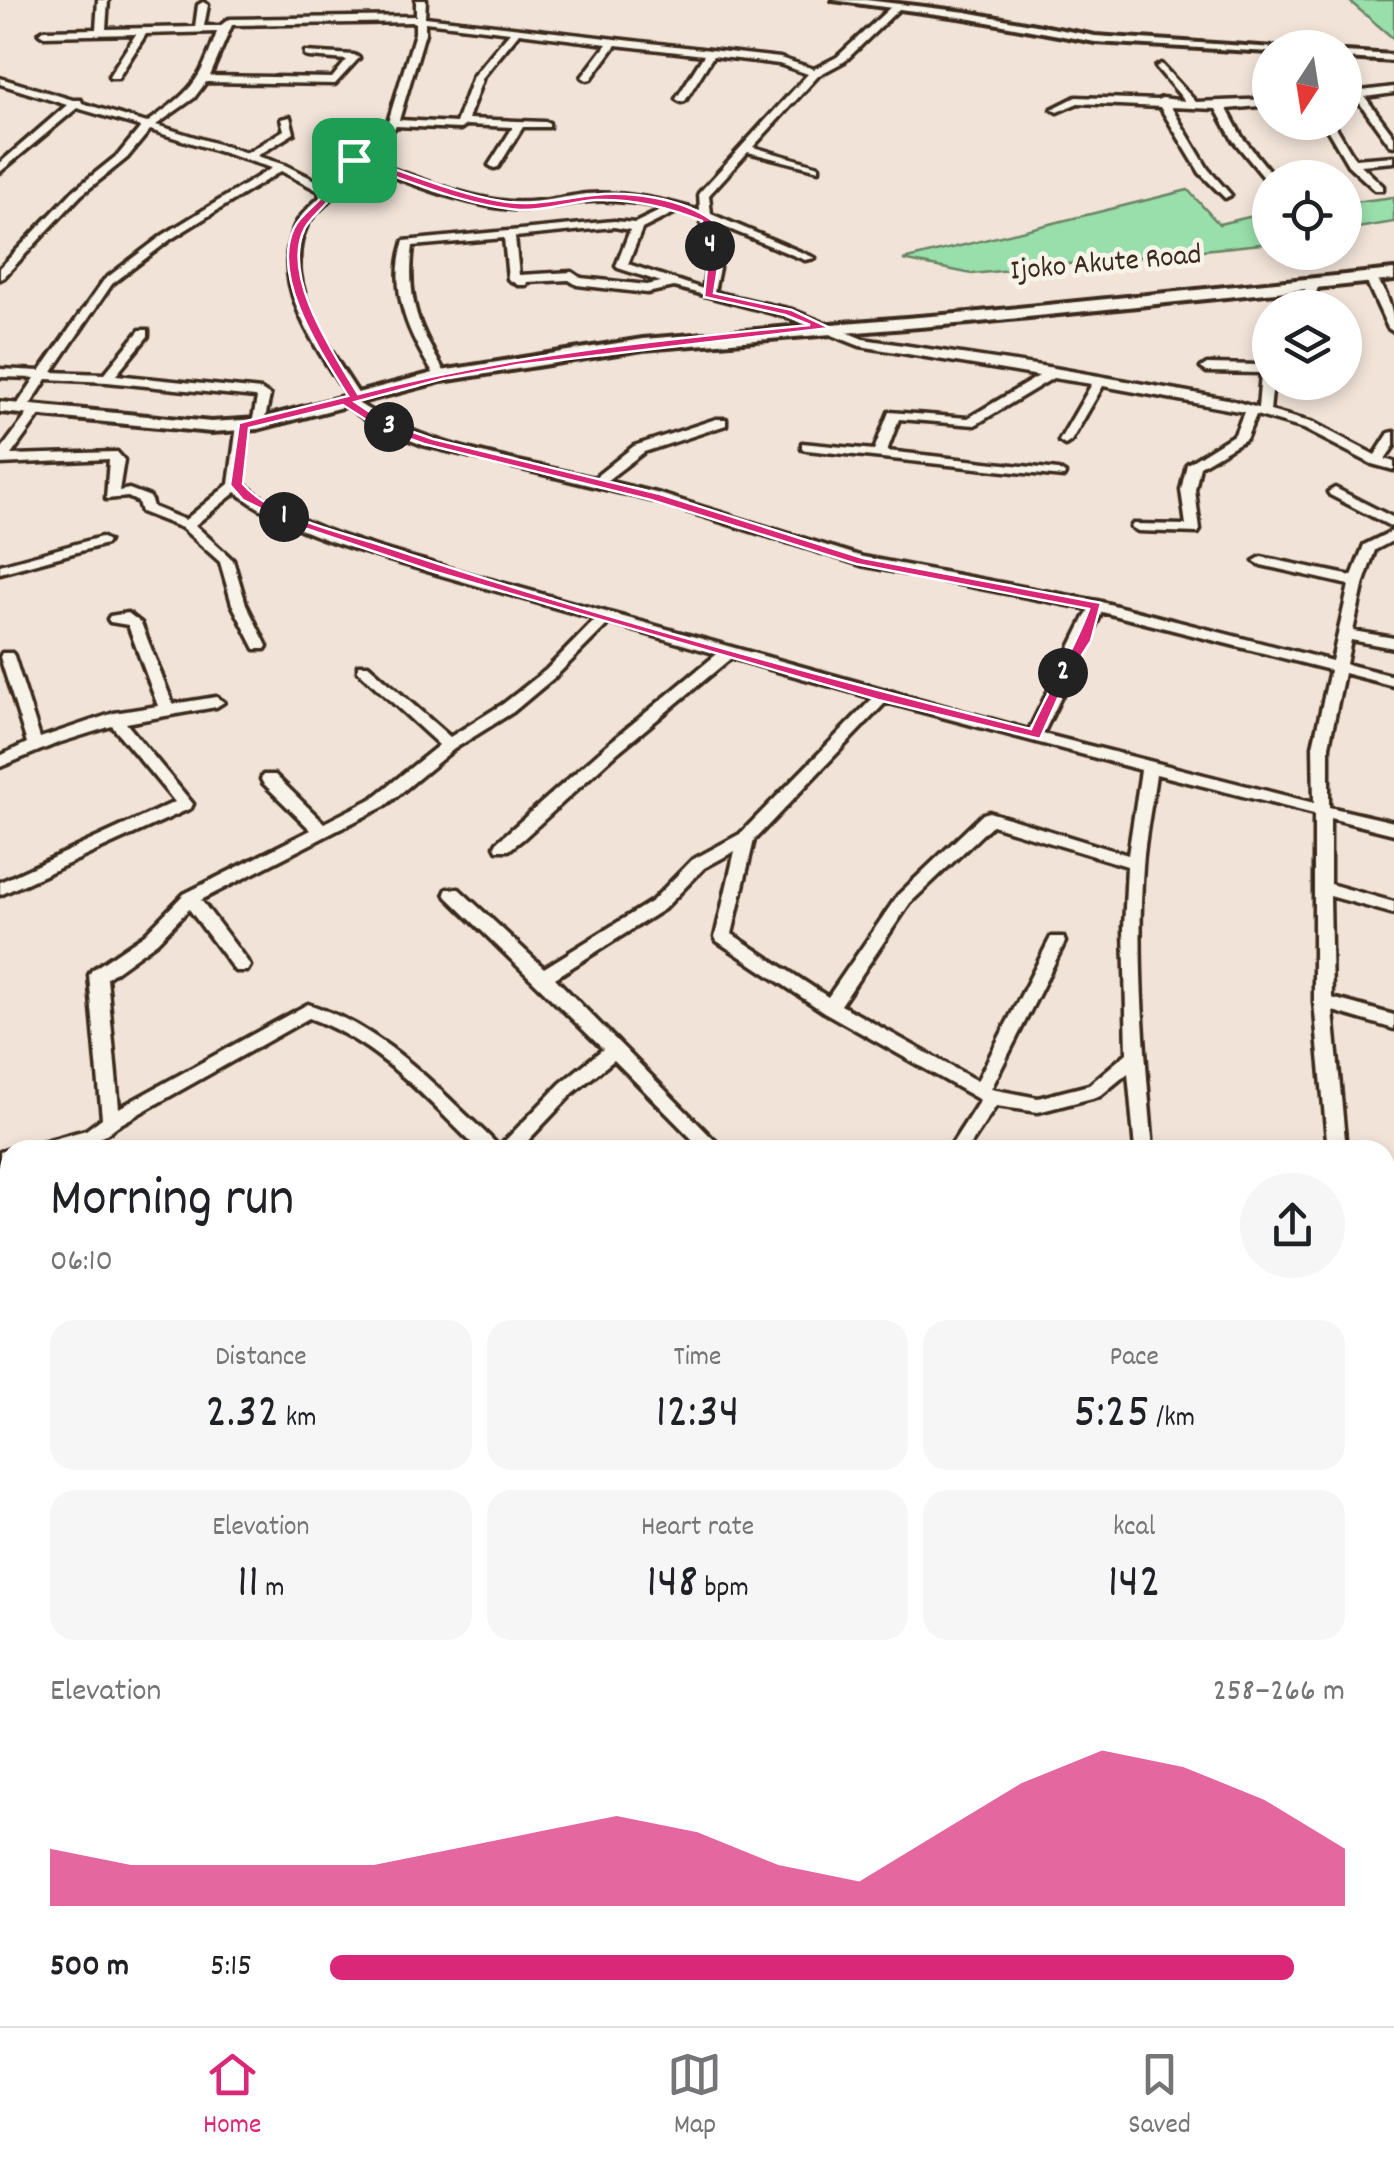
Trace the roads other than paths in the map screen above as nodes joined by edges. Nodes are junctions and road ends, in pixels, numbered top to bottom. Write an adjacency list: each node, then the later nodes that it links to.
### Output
1 (102, 0): 9 (street)
2 (421, 0): 6 (street)
3 (838, 0): 5 (street)
4 (203, 5): 8 (street)
5 (897, 6): 14 (street); 20 (street)
6 (421, 19): 7 (street); 11 (street); 35 (street)
7 (223, 29): 8 (street); 23 (street)
8 (199, 30): 10 (street)
9 (101, 32): 10 (street); 12 (street)
10 (142, 32): 21 (street)
11 (515, 32): 13 (street); 37 (street)
12 (44, 33)
13 (613, 42): 15 (street); 22 (street)
14 (1252, 48)
15 (711, 52): 20 (street); 27 (street)
16 (309, 54): 23 (street)
17 (1362, 55): 18 (street)
18 (1394, 58)
19 (1161, 67): 31 (street)
20 (815, 73): 42 (street)
21 (114, 76)
22 (587, 77)
23 (203, 79): 40 (street)
24 (0, 81): 30 (street)
25 (1394, 90): 26 (street)
26 (1362, 95)
27 (681, 99)
28 (1362, 99): 41 (street)
29 (1162, 101): 31 (street); 34 (street); 55 (street)
30 (77, 102): 40 (street); 51 (street)
31 (1192, 103): 33 (street)
32 (1252, 103): 33 (street)
33 (1220, 106): 46 (street)
34 (1057, 109)
35 (395, 117): 37 (street); 45 (street)
36 (286, 120): 43 (street)
37 (462, 122): 38 (street)
38 (520, 124): 39 (street); 48 (street)
39 (545, 125)
40 (146, 128): 43 (street); 62 (street)
41 (1394, 143)
42 (749, 149): 50 (street); 57 (street)
43 (248, 157): 49 (street)
44 (1394, 158): 47 (street)
45 (354, 160): 54 (street); 56 (street)
46 (1255, 160)
47 (1362, 162)
48 (494, 165)
49 (281, 168): 54 (street); 76 (street)
50 (814, 168)
51 (0, 169)
52 (1362, 172): 53 (street)
53 (1379, 188)
54 (324, 189): 80 (street)
55 (1225, 196)
56 (678, 208): 57 (street); 58 (street)
57 (707, 220): 60 (street); 68 (street)
58 (637, 228): 59 (street); 65 (street)
59 (509, 234): 65 (street); 77 (street)
60 (809, 258)
61 (1394, 265): 69 (main road, Ijoko Akute Road)
62 (2, 271)
63 (1394, 275): 64 (main road, Ijoko Akute Road)
64 (1371, 278): 66 (main road, Ijoko Akute Road); 70 (street)
65 (676, 283): 68 (street)
66 (1312, 284): 67 (street); 69 (main road, Ijoko Akute Road)
67 (1310, 290)
68 (708, 294): 69 (street)
69 (824, 328): 74 (street); 77 (main road, Ijoko Akute Road)
70 (1394, 328)
71 (144, 334): 78 (street)
72 (1207, 368): 73 (street)
73 (1252, 369)
74 (1054, 372): 79 (street); 90 (street)
75 (0, 373): 76 (street)
76 (46, 376): 78 (street); 83 (street)
77 (441, 376): 80 (main road, Ijoko Akute Road)
78 (108, 378): 86 (street)
79 (1100, 381): 84 (street); 88 (street)
80 (350, 400): 86 (main road, Ijoko Akute Road); 95 (street)
81 (1259, 400): 84 (street)
82 (0, 407): 83 (main road, Ijoko Akute Road)
83 (29, 410): 86 (main road, Ijoko Akute Road); 91 (street)
84 (1257, 412): 92 (street); 100 (street)
85 (721, 422): 95 (street)
86 (250, 425): 96 (street)
87 (1394, 436): 92 (street)
88 (1065, 441)
89 (808, 446): 90 (street)
90 (879, 454): 94 (street)
91 (1, 460): 98 (street)
92 (1378, 461): 93 (street)
93 (1394, 466)
94 (1058, 474)
95 (597, 482): 106 (street)
96 (236, 485): 98 (street); 107 (street)
97 (1335, 492): 99 (street)
98 (187, 524): 111 (street)
99 (1394, 524)
100 (1138, 527)
101 (1394, 534): 105 (street)
102 (101, 540): 104 (street)
103 (1261, 561): 105 (street)
104 (0, 570)
105 (1357, 582): 109 (street)
106 (1097, 606): 114 (street); 121 (street)
107 (606, 617): 112 (street); 123 (street)
108 (115, 619): 119 (street)
109 (1348, 635): 110 (street); 114 (street)
110 (1394, 643)
111 (260, 646)
112 (727, 652): 117 (street); 131 (street)
113 (7, 656): 122 (street)
114 (1339, 667): 116 (street); 127 (street)
115 (363, 668): 123 (street)
116 (1394, 681)
117 (882, 697): 121 (street); 130 (street)
118 (216, 702): 119 (street)
119 (167, 709): 120 (street)
120 (114, 718): 122 (street); 134 (street)
121 (1035, 735): 125 (street)
122 (34, 743): 124 (street)
123 (449, 745): 129 (street)
124 (0, 762)
125 (1149, 768): 127 (street); 132 (street)
126 (268, 779): 129 (street)
127 (1321, 811): 128 (street); 133 (street)
128 (1394, 828)
129 (320, 829): 136 (street)
130 (746, 838): 140 (street); 142 (street)
131 (502, 846)
132 (1136, 862): 142 (street); 145 (street)
133 (1321, 887): 137 (street); 141 (street)
134 (0, 889)
135 (453, 893): 140 (street)
136 (190, 898): 139 (street); 147 (street)
137 (1394, 908)
138 (1056, 942): 146 (street)
139 (241, 966)
140 (544, 976): 144 (street)
141 (1323, 1002): 143 (street); 154 (street)
142 (830, 1007): 146 (street)
143 (1394, 1022)
144 (616, 1049): 150 (street); 151 (street)
145 (1136, 1056): 146 (street); 153 (street)
146 (986, 1095): 152 (street)
147 (111, 1121): 148 (street); 149 (street)
148 (76, 1140)
149 (479, 1140)
150 (517, 1140)
151 (705, 1140)
152 (962, 1140)
153 (1143, 1140)
154 (1336, 1140)

